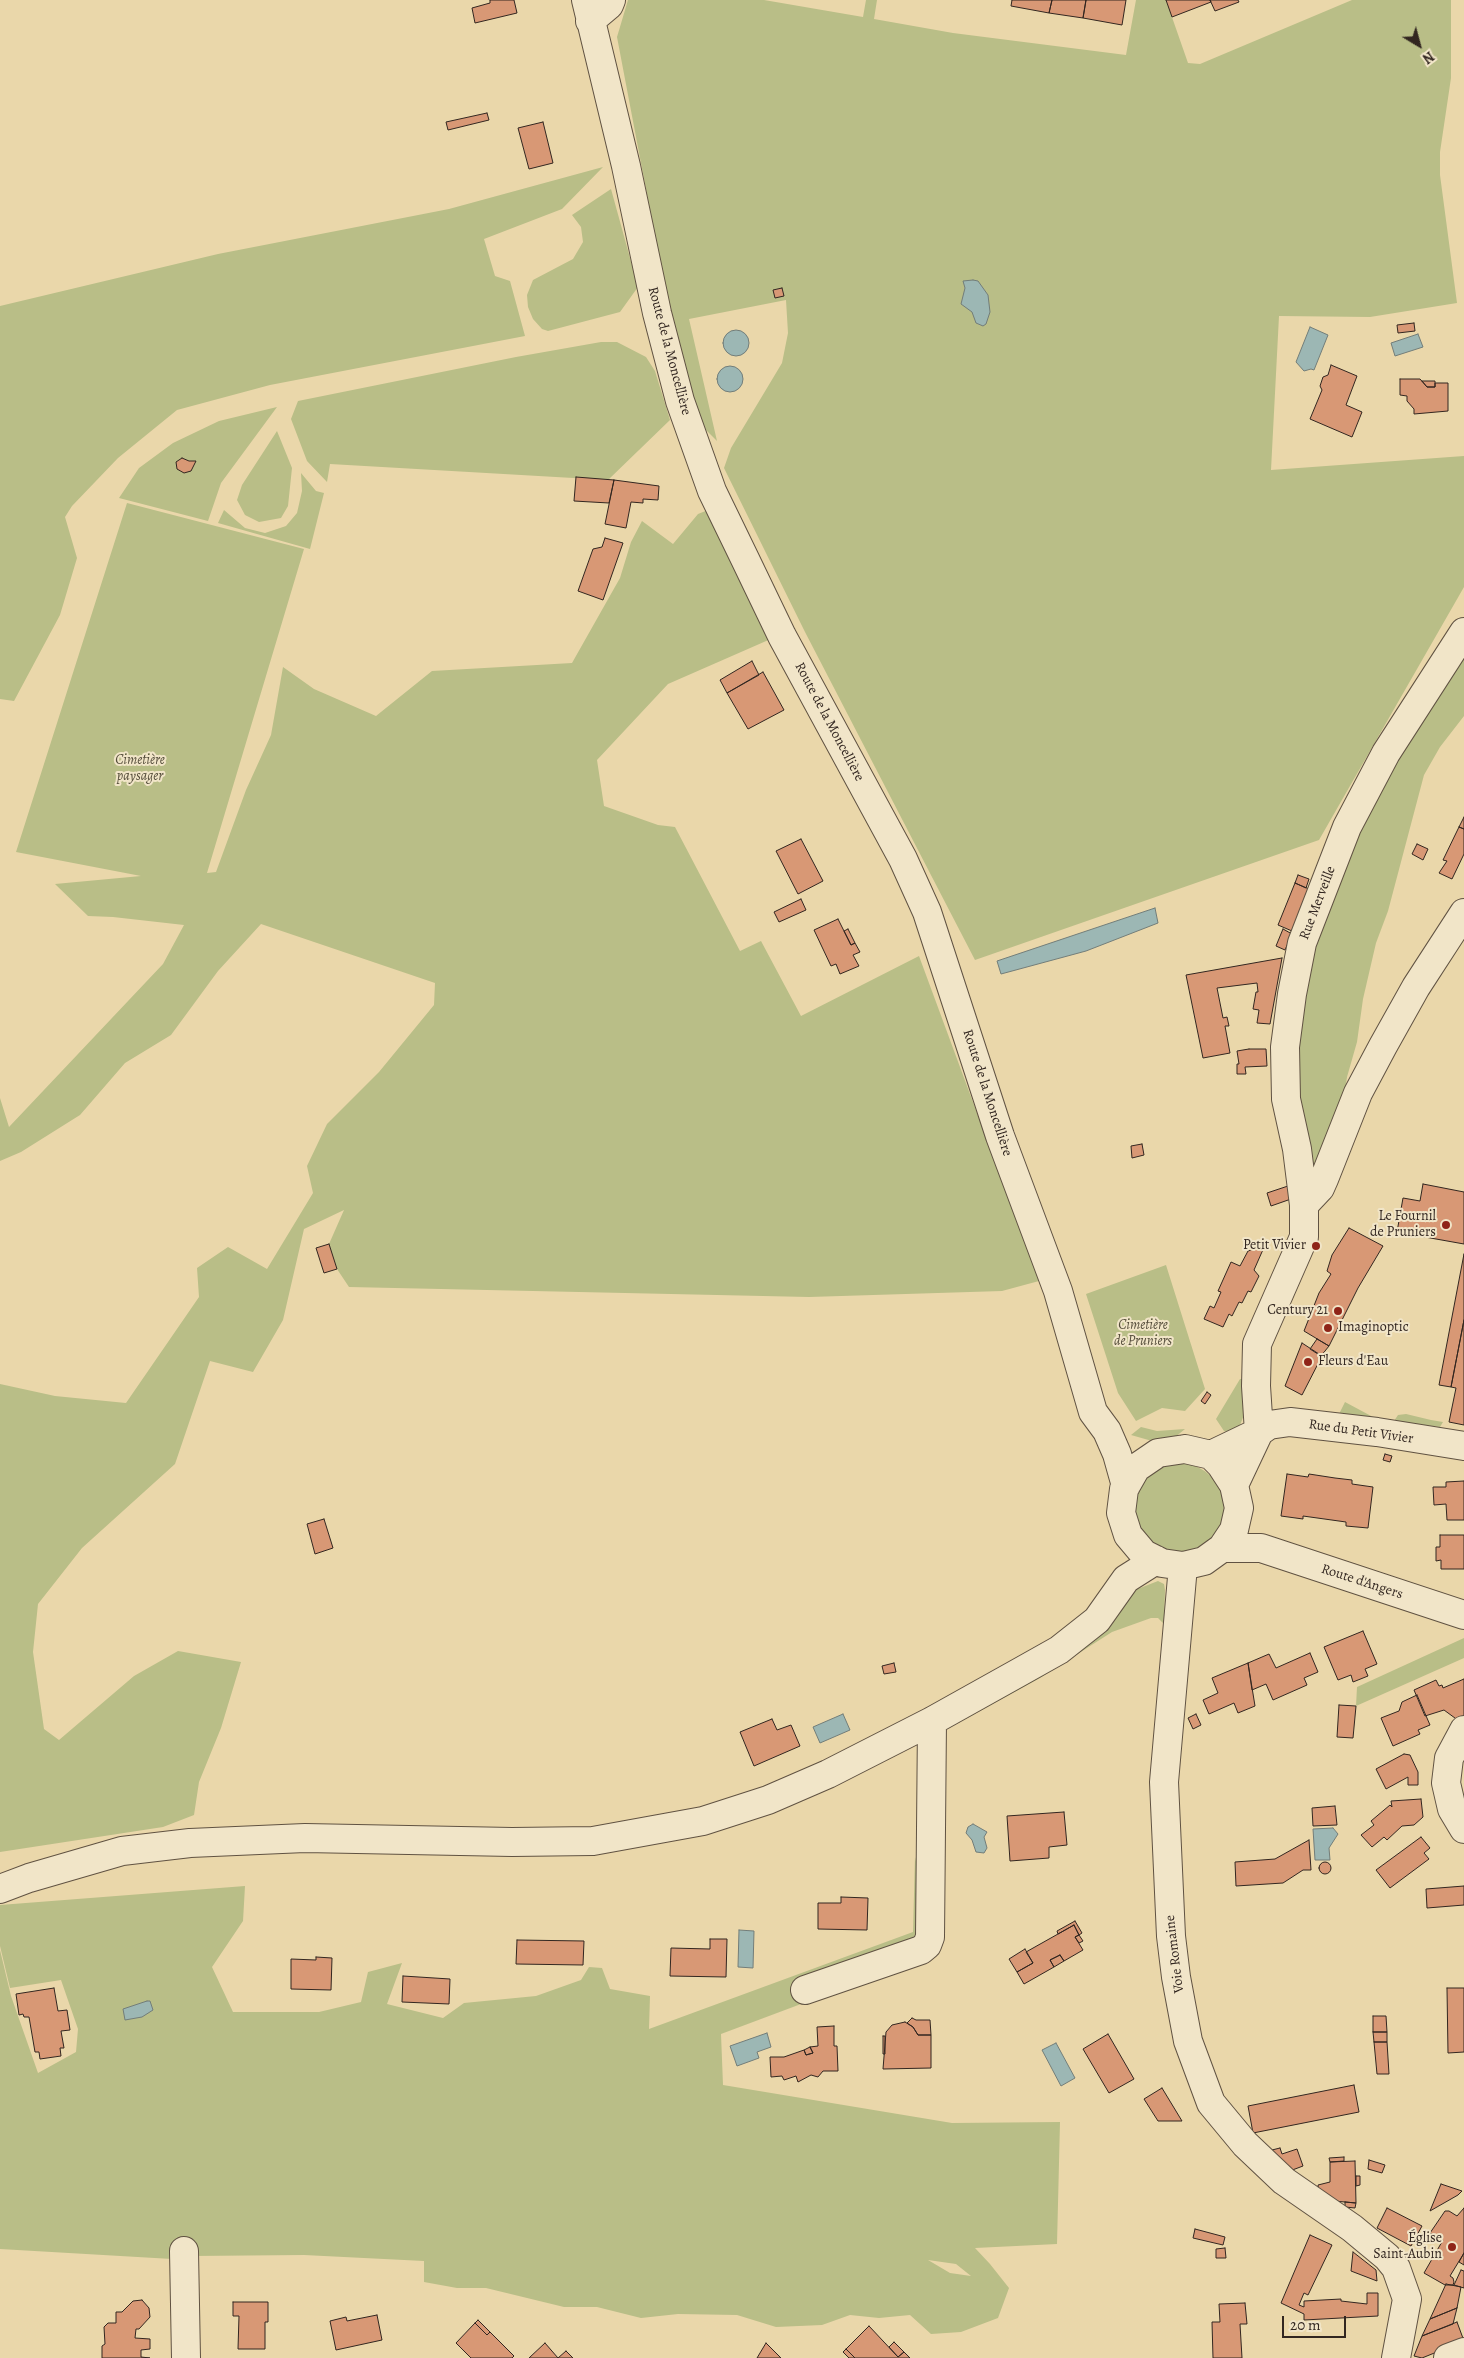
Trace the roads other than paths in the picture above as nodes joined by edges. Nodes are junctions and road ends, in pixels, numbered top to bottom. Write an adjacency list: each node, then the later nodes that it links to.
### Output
1 (610, 0): 2 (street)
2 (588, 11): 6 (street, Route de la Moncellière)
3 (1464, 632): 5 (street, Rue Merveille)
4 (1464, 913): 5 (street)
5 (1304, 1206): 7 (street, Rue Merveille)
6 (1108, 1431): 9 (street, Route de la Moncellière); 12 (street, Route de la Moncellière)
7 (1259, 1432): 8 (street, Rue du Petit Vivier); 10 (street, Rue du Petit Vivier); 11 (street)
8 (1464, 1446)
9 (1158, 1453): 10 (street); 12 (street)
10 (1211, 1455): 11 (street)
11 (1234, 1485): 13 (street)
12 (1126, 1486): 14 (street)
13 (1237, 1516): 15 (street); 16 (street)
14 (1135, 1543): 17 (street); 19 (street)
15 (1222, 1548): 16 (street, Route d'Angers); 18 (street)
16 (1261, 1548): 20 (street, Route d'Angers)
17 (1156, 1560): 18 (street); 19 (street)
18 (1183, 1566): 29 (street, Voie Romaine)
19 (1126, 1579): 21 (street)
20 (1464, 1615)
21 (932, 1721): 24 (street); 25 (street)
22 (1464, 1730): 23 (street)
23 (1464, 1828)
24 (0, 1889)
25 (805, 1990)
26 (184, 2250): 28 (street)
27 (1464, 2352): 30 (street)
28 (186, 2358)
29 (1396, 2358)
30 (1448, 2358)

